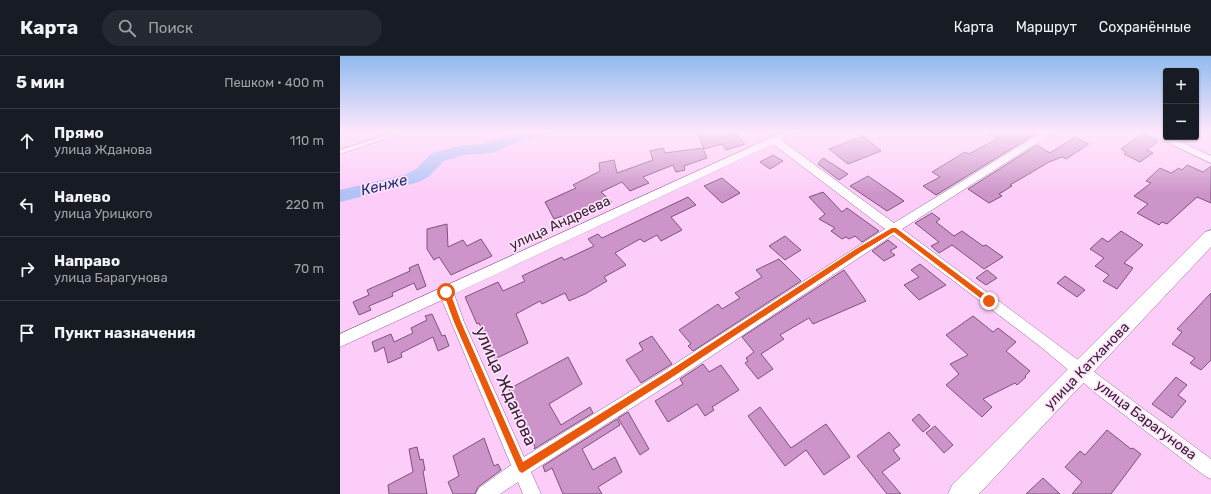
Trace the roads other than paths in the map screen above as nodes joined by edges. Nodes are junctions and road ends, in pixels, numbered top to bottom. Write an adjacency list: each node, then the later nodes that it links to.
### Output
1 (743, 152): 8 (street, улица Андреева)
2 (796, 152): 6 (street, улица Барагунова)
3 (1017, 152): 6 (street)
4 (1195, 152): 5 (street)
5 (1211, 160)
6 (894, 229): 10 (street, улица Барагунова); 11 (street)
7 (1211, 236): 10 (street, улица Катханова)
8 (446, 292): 9 (street, улица Андреева); 11 (street, улица Жданова)
9 (340, 341)
10 (1082, 371): 12 (street, улица Барагунова); 15 (street, улица Катханова)
11 (522, 468): 13 (street); 14 (street, улица Жданова)
12 (1211, 470)
13 (485, 494)
14 (532, 494)
15 (961, 494)

